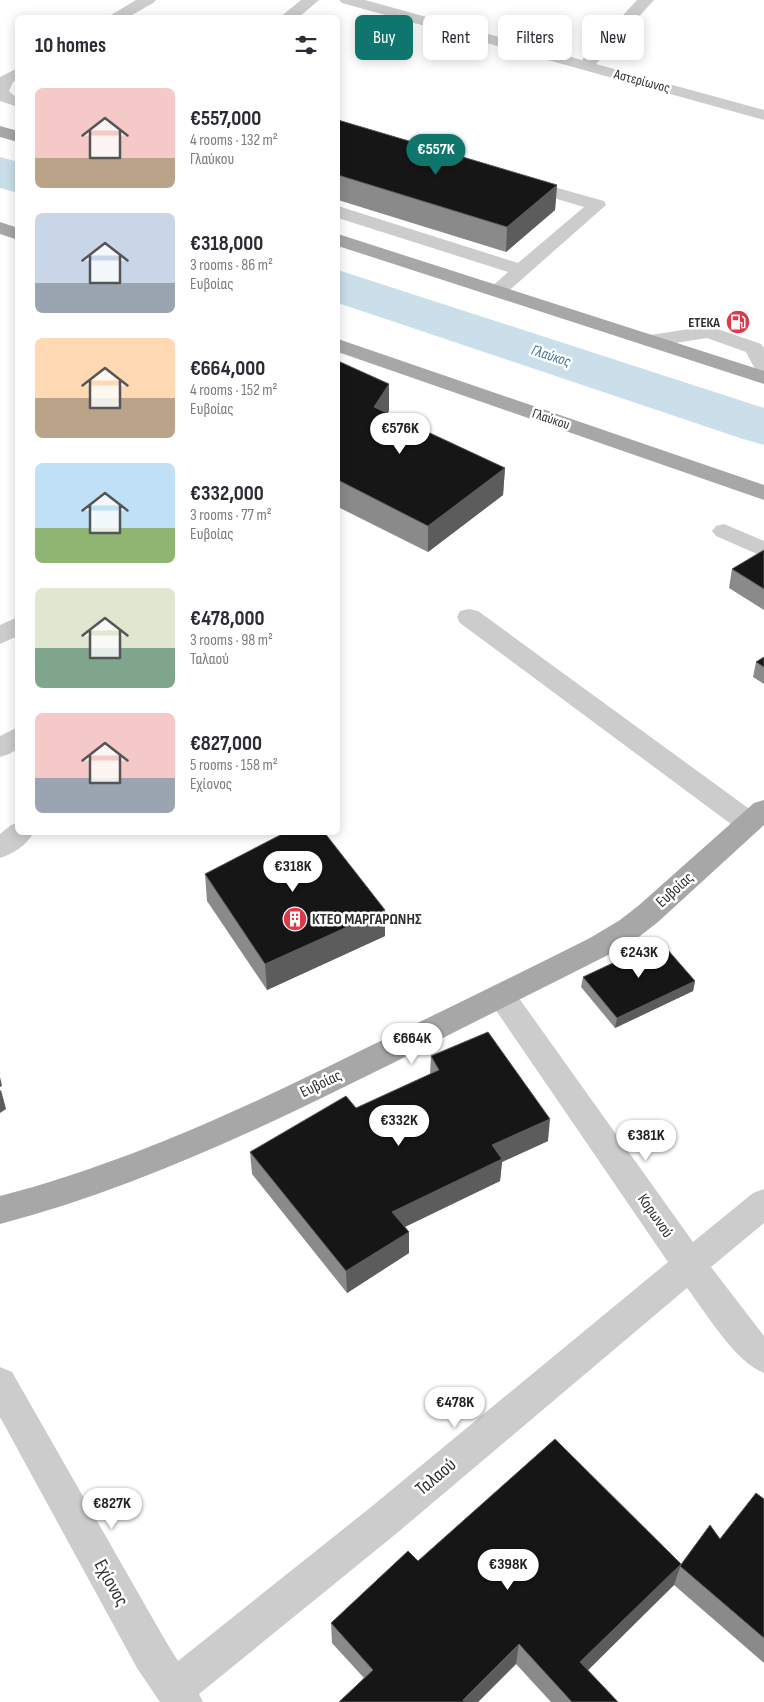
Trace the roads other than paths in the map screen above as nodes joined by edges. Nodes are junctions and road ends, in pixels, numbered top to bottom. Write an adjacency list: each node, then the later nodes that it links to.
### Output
1 (148, 0): 5 (street)
2 (311, 0): 6 (street)
3 (347, 0): 7 (street, Αστερίωνος)
4 (646, 0): 7 (street)
5 (120, 15)
6 (291, 15)
7 (586, 66): 10 (street, Αστερίωνος)
8 (15, 75): 9 (street)
9 (15, 101)
10 (764, 115)
11 (0, 131): 12 (main road)
12 (15, 136)
13 (529, 185): 18 (street)
14 (340, 213): 18 (street)
15 (0, 228): 16 (main road)
16 (15, 233)
17 (340, 241): 19 (main road)
18 (522, 270): 19 (street)
19 (497, 291): 20 (main road)
20 (650, 341): 22 (street); 23 (main road)
21 (340, 346): 24 (main road, Γλαύκου)
22 (764, 369)
23 (764, 378)
24 (764, 493)
25 (724, 531): 26 (street)
26 (764, 550)
27 (469, 617): 32 (street)
28 (15, 627): 29 (street)
29 (0, 636)
30 (15, 738): 31 (street)
31 (0, 748)
32 (756, 816): 35 (main road, Ευβοίας)
33 (17, 835): 34 (street)
34 (0, 848)
35 (501, 994): 37 (main road, Ευβοίας); 38 (street, Κορωνού)
36 (764, 1203): 38 (street, Ταλαού)
37 (0, 1210)
38 (690, 1266): 39 (street, Κορωνού); 41 (street, Ταλαού)
39 (764, 1358)
40 (0, 1383): 41 (street, Εχίονος)
41 (178, 1695)

